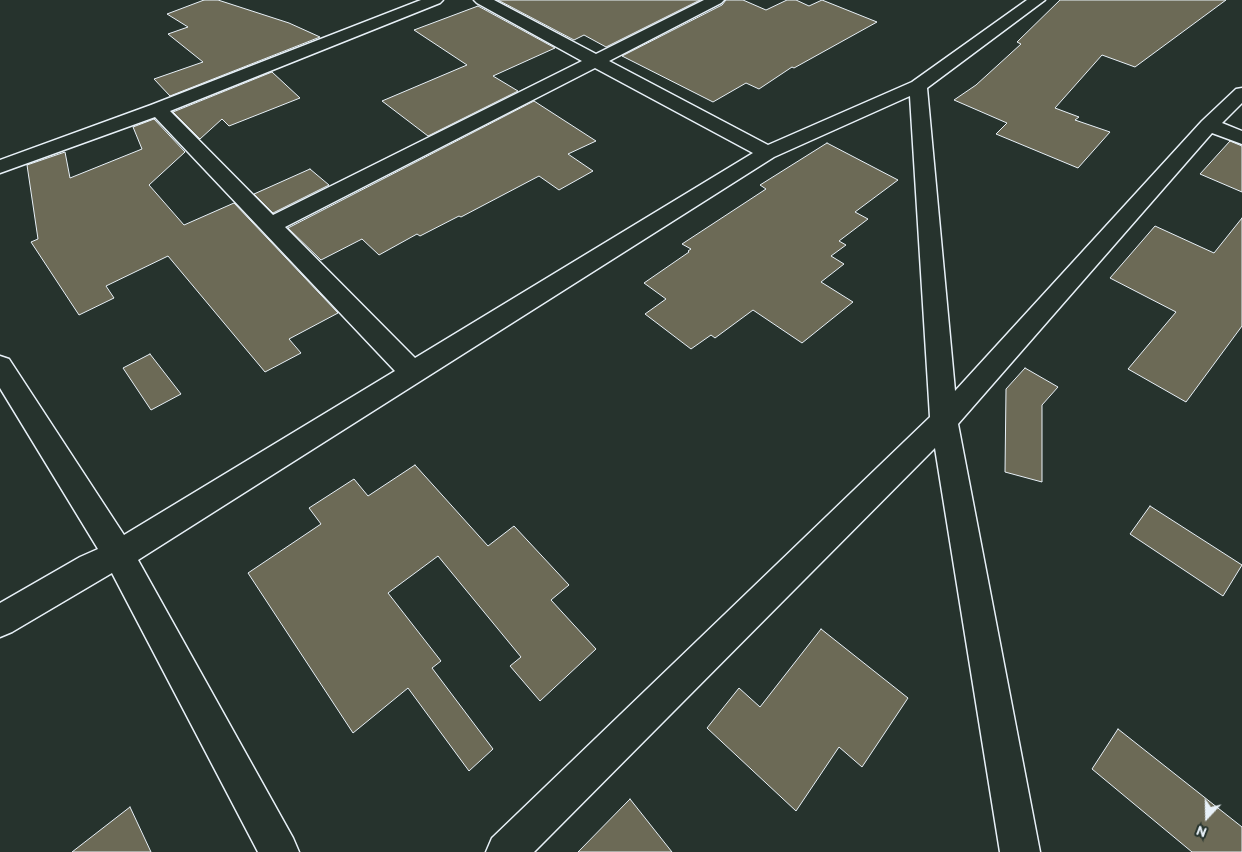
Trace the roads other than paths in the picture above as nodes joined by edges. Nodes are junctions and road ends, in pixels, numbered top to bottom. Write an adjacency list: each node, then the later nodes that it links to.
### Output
1 (434, 0): 8 (street)
2 (482, 0): 5 (street)
3 (716, 0): 5 (street)
4 (1036, 0): 6 (street)
5 (594, 60): 11 (street); 13 (street)
6 (918, 86): 11 (street); 16 (street)
7 (1242, 93): 9 (street)
8 (158, 110): 12 (street); 13 (street)
9 (1210, 126): 10 (street); 16 (street)
10 (1242, 138)
11 (767, 153): 15 (street)
12 (0, 167)
13 (271, 225): 15 (street)
14 (0, 366): 17 (street)
15 (414, 374): 17 (street)
16 (944, 421): 20 (street); 21 (street)
17 (119, 555): 18 (street); 19 (street)
18 (0, 621)
19 (279, 852)
20 (506, 852)
21 (1020, 852)

